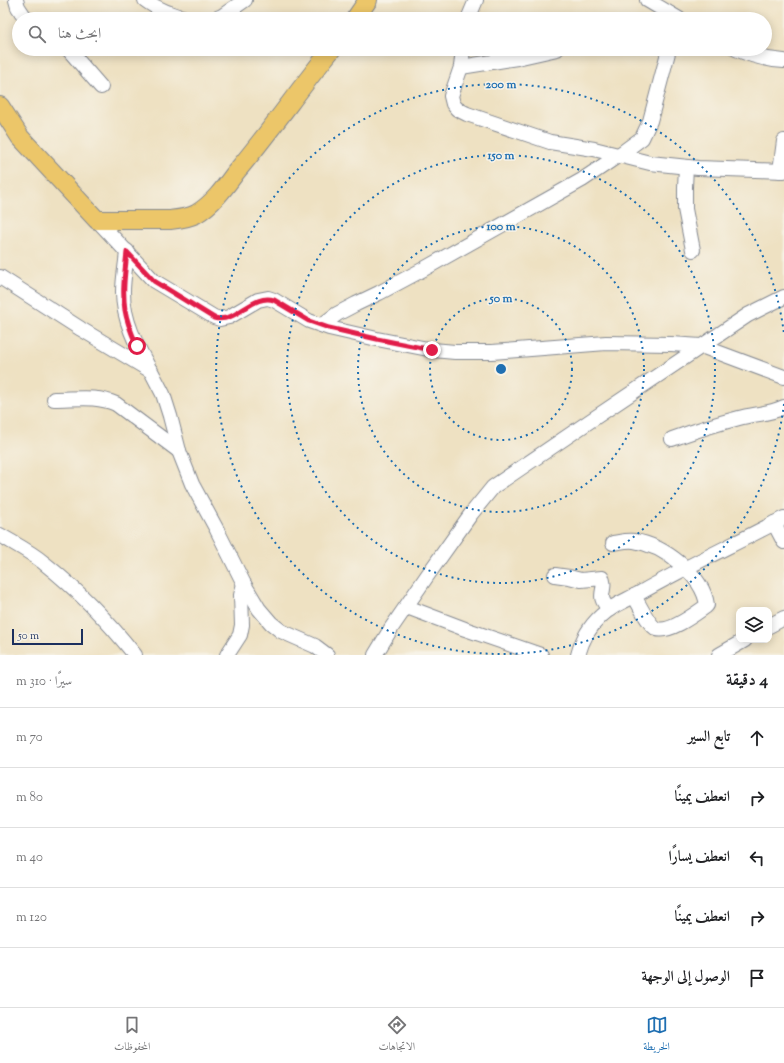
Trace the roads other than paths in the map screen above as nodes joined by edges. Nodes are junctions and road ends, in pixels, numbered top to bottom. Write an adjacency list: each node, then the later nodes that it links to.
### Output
1 (16, 0): 7 (street)
2 (145, 0): 8 (street)
3 (245, 0): 9 (street)
4 (368, 0): 10 (main road)
5 (476, 0): 11 (street)
6 (647, 0): 12 (street)
7 (21, 12)
8 (167, 12)
9 (228, 12)
10 (360, 12)
11 (471, 12)
12 (667, 12)
13 (74, 56): 21 (street)
14 (326, 56): 27 (main road)
15 (462, 56): 20 (street)
16 (526, 56): 20 (street)
17 (667, 56): 24 (street)
18 (752, 56): 19 (street)
19 (784, 61)
20 (461, 67): 24 (street)
21 (101, 88)
22 (0, 106): 27 (main road)
23 (784, 141): 26 (street)
24 (619, 156): 25 (street); 32 (street)
25 (686, 167): 26 (street); 28 (street)
26 (782, 171)
27 (97, 220): 29 (street)
28 (693, 250)
29 (127, 252): 32 (street); 34 (street)
30 (0, 277): 34 (street)
31 (784, 297): 33 (street)
32 (322, 326): 33 (street)
33 (701, 346): 35 (street); 48 (street)
34 (151, 370): 39 (street)
35 (784, 377)
36 (54, 399): 39 (street)
37 (784, 407): 38 (street)
38 (672, 439)
39 (179, 451): 46 (street)
40 (779, 521): 42 (street); 44 (street)
41 (0, 535): 53 (street)
42 (784, 542)
43 (613, 543): 44 (street)
44 (686, 568): 47 (street); 47 (street)
45 (556, 575): 49 (street)
46 (244, 584): 54 (street); 55 (street)
47 (634, 596): 49 (street)
48 (407, 607): 56 (street); 57 (street)
49 (610, 609): 58 (street)
50 (784, 618): 51 (street)
51 (772, 624)
52 (740, 643): 59 (street)
53 (135, 655)
54 (228, 655)
55 (327, 655)
56 (375, 655)
57 (541, 655)
58 (578, 655)
59 (719, 655)

